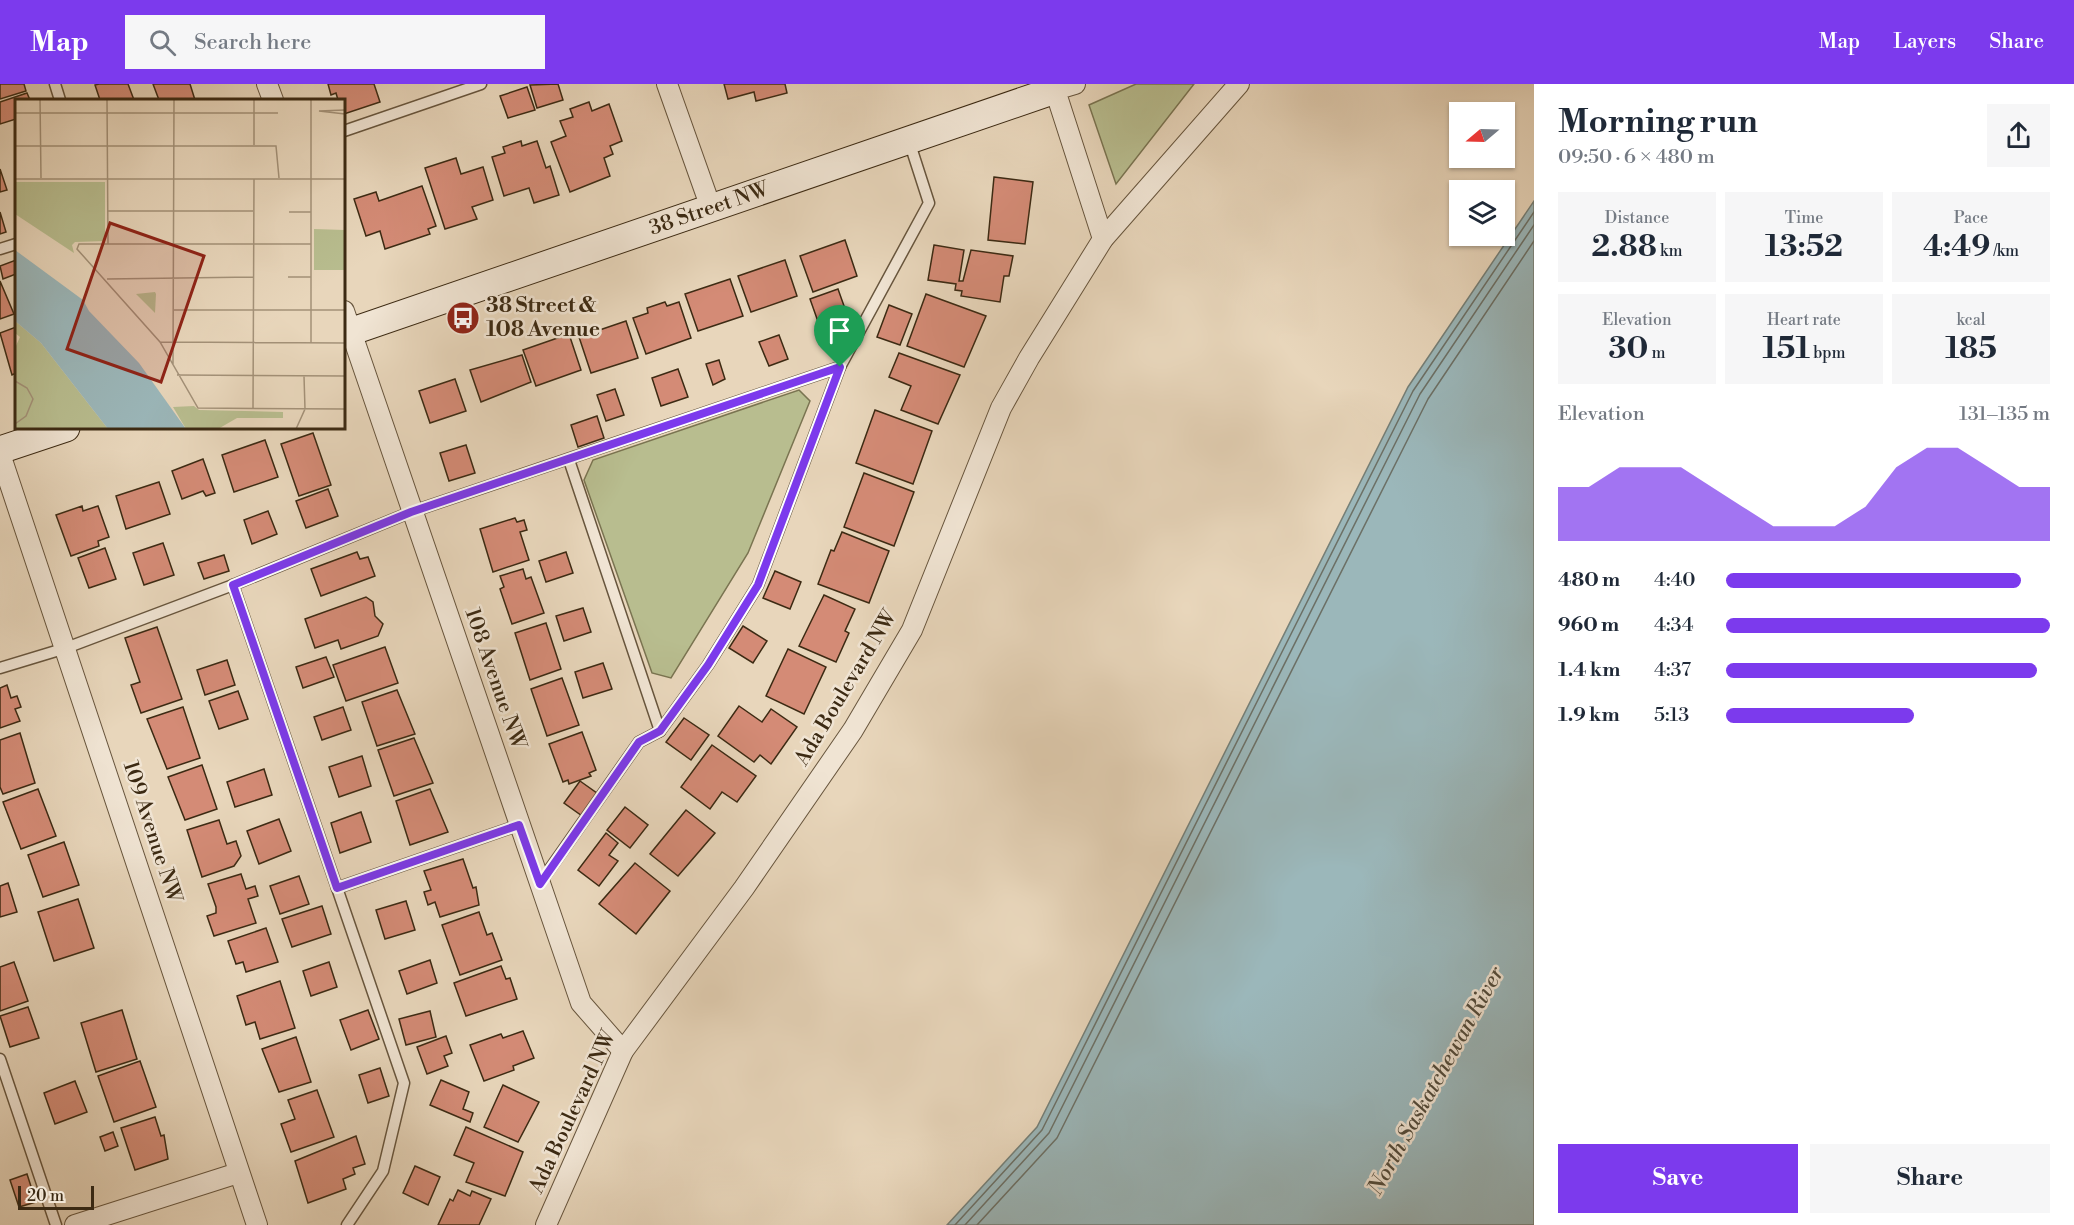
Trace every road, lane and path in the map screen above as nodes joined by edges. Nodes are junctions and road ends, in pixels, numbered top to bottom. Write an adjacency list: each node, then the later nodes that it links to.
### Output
1 (55, 84): 8 (lane)
2 (267, 84): 9 (street)
3 (481, 84): 7 (lane)
4 (668, 84): 12 (street)
5 (1239, 84): 13 (street, Ada Boulevard NW)
6 (1061, 86): 11 (street, 38 Street NW); 13 (street)
7 (463, 87): 10 (lane)
8 (60, 99)
9 (273, 99)
10 (345, 131)
11 (909, 141): 12 (street, 38 Street NW); 17 (lane)
12 (711, 208): 16 (street, 38 Street NW)
13 (1103, 239): 29 (street, Ada Boulevard NW)
14 (15, 244): 15 (lane)
15 (0, 249)
16 (346, 325): 21 (street, 108 Avenue NW)
17 (840, 367): 20 (lane); 25 (lane)
18 (63, 429): 19 (street)
19 (0, 452): 23 (street, 109 Avenue NW)
20 (569, 460): 21 (lane); 25 (lane)
21 (411, 512): 22 (lane); 26 (street, 108 Avenue NW)
22 (233, 585): 23 (lane); 28 (lane)
23 (66, 648): 24 (lane); 31 (street, 109 Avenue NW)
24 (0, 668)
25 (660, 731): 27 (lane)
26 (519, 825): 27 (street, 108 Avenue NW); 28 (lane)
27 (540, 884): 29 (street, 108 Avenue NW)
28 (337, 888): 35 (lane)
29 (623, 1051): 36 (street, Ada Boulevard NW)
30 (0, 1059): 32 (lane)
31 (238, 1173): 33 (street); 34 (street, 109 Avenue NW)
32 (56, 1225)
33 (75, 1225)
34 (256, 1225)
35 (347, 1225)
36 (546, 1225)

